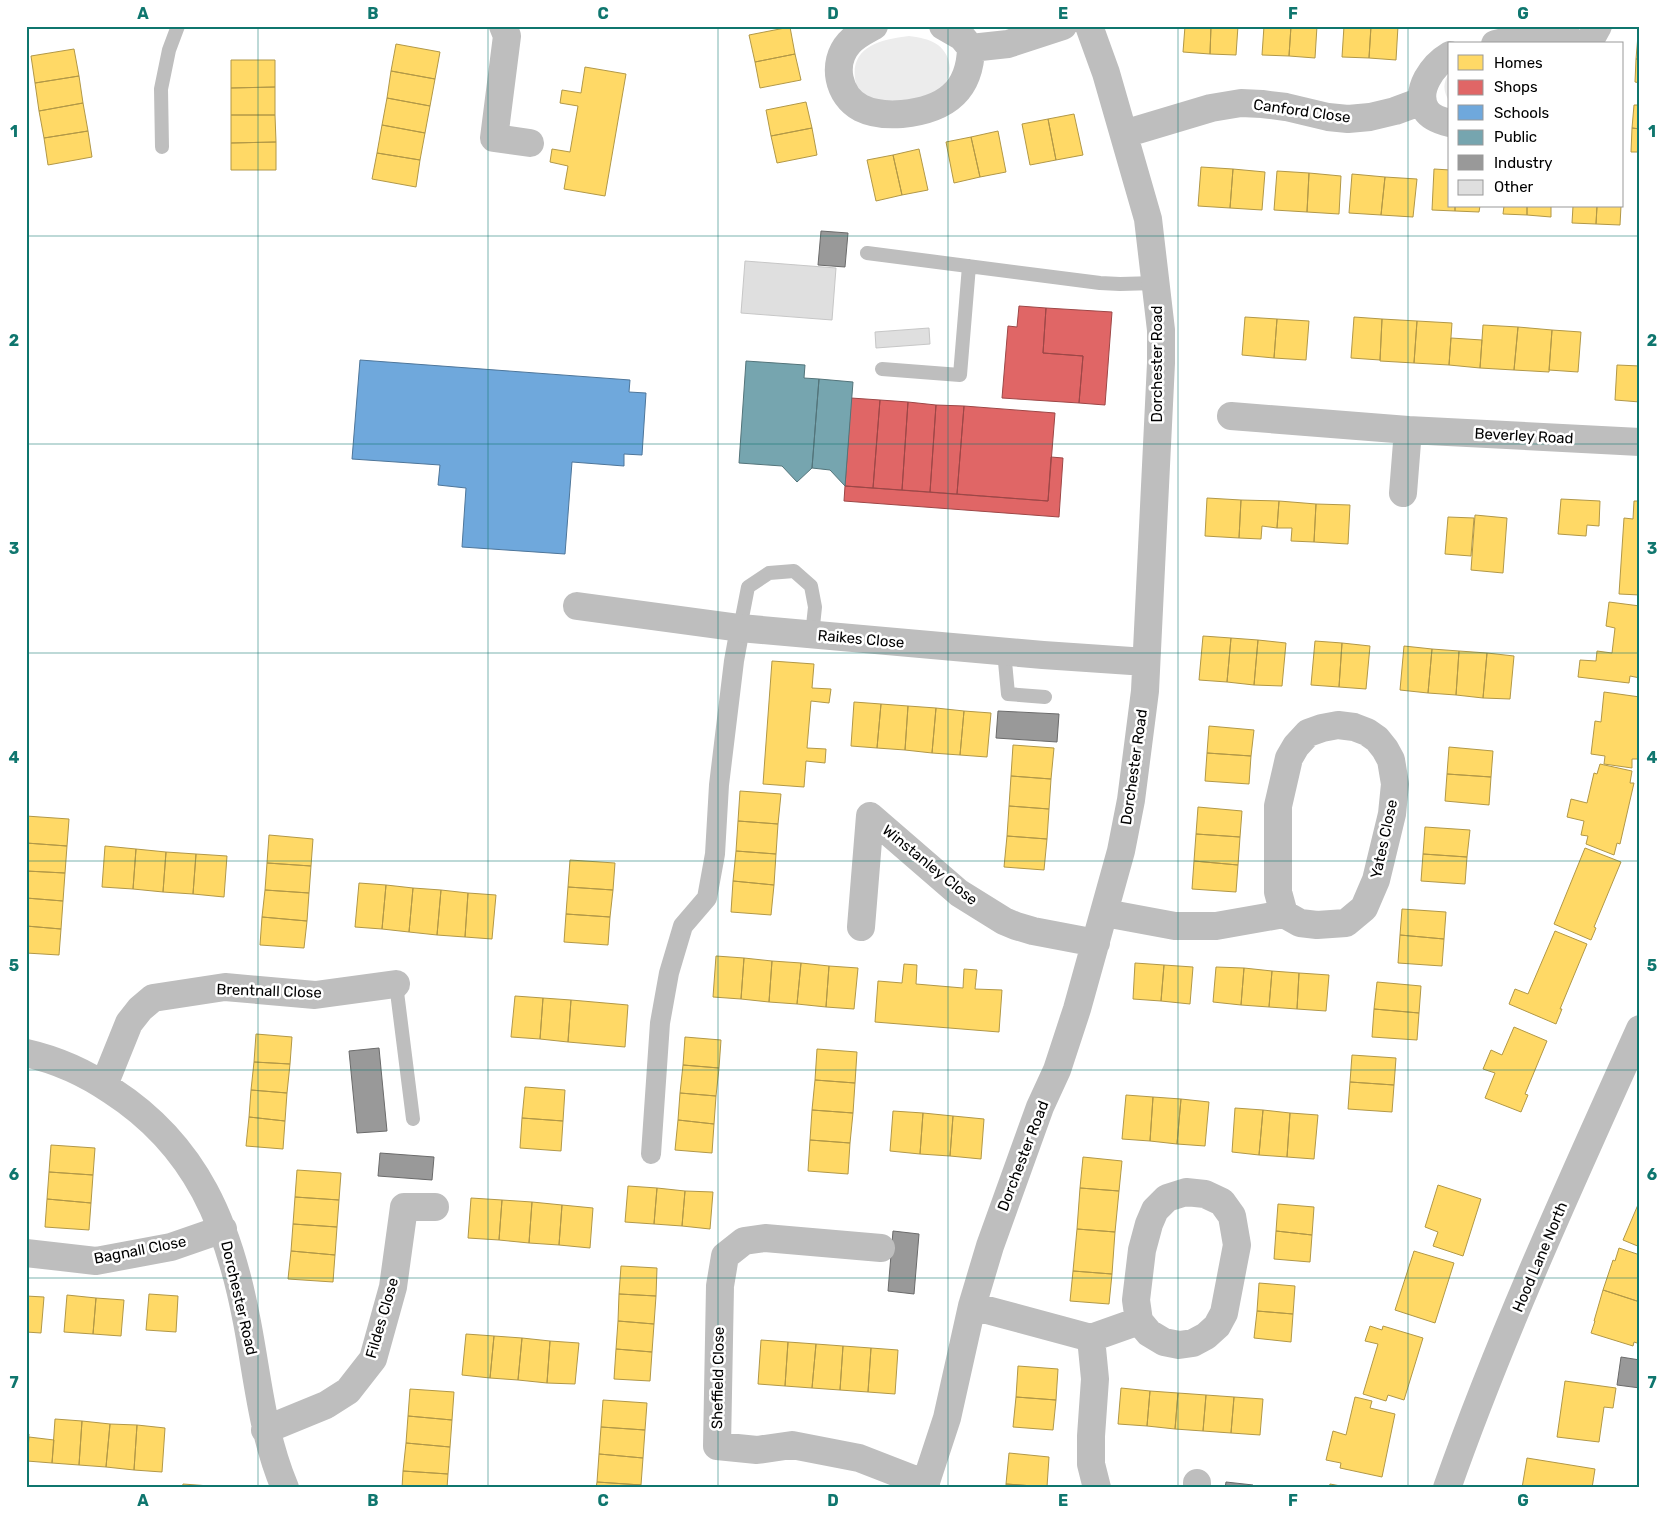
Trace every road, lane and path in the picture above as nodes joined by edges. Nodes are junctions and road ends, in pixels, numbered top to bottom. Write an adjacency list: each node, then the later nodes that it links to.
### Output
1 (178, 26): 18 (lane)
2 (503, 26): 17 (street)
3 (874, 26): 12 (street)
4 (943, 26): 12 (street)
5 (1063, 26): 12 (street)
6 (1089, 26): 16 (street, Dorchester Road)
7 (1598, 26): 11 (street)
8 (1551, 29): 9 (street); 10 (street)
9 (1502, 42)
10 (1573, 42)
11 (1589, 42)
12 (971, 48)
13 (1448, 56): 14 (street)
14 (1422, 101): 15 (street); 16 (street, Canford Close)
15 (1448, 122)
16 (1124, 134): 21 (street, Dorchester Road)
17 (530, 143)
18 (162, 147)
19 (867, 253): 20 (lane)
20 (969, 266): 21 (lane); 22 (lane)
21 (1156, 283): 31 (street, Dorchester Road)
22 (882, 369)
23 (1231, 416): 24 (street, Beverley Road)
24 (1408, 430): 25 (street, Beverley Road); 26 (street)
25 (1640, 442)
26 (1403, 493)
27 (576, 606): 28 (street, Raikes Close)
28 (740, 628): 29 (street, Raikes Close); 29 (lane); 42 (street)
29 (812, 634): 30 (street, Raikes Close)
30 (1004, 651): 31 (street, Raikes Close); 32 (lane)
31 (1146, 662): 33 (street, Dorchester Road)
32 (1045, 697)
33 (1105, 913): 34 (street); 36 (street, Dorchester Road)
34 (1284, 914): 34 (street, Yates Close)
35 (861, 928): 36 (street, Winstanley Close)
36 (1096, 943): 47 (street, Dorchester Road)
37 (396, 984): 40 (street, Brentnall Close); 41 (lane)
38 (1640, 1029): 54 (street, Hood Lane North)
39 (26, 1053): 40 (street, Dorchester Road)
40 (104, 1085): 44 (street, Dorchester Road)
41 (414, 1119)
42 (651, 1154)
43 (435, 1207): 50 (street, Fildes Close)
44 (223, 1229): 46 (street, Bagnall Close); 50 (street, Dorchester Road)
45 (881, 1248): 51 (street, Sheffield Close)
46 (26, 1253)
47 (972, 1306): 49 (street); 51 (street, Dorchester Road)
48 (1139, 1321): 48 (street); 49 (street)
49 (1091, 1338): 53 (street)
50 (265, 1430): 52 (street, Dorchester Road)
51 (925, 1486)
52 (285, 1488)
53 (1097, 1488)
54 (1447, 1488)

